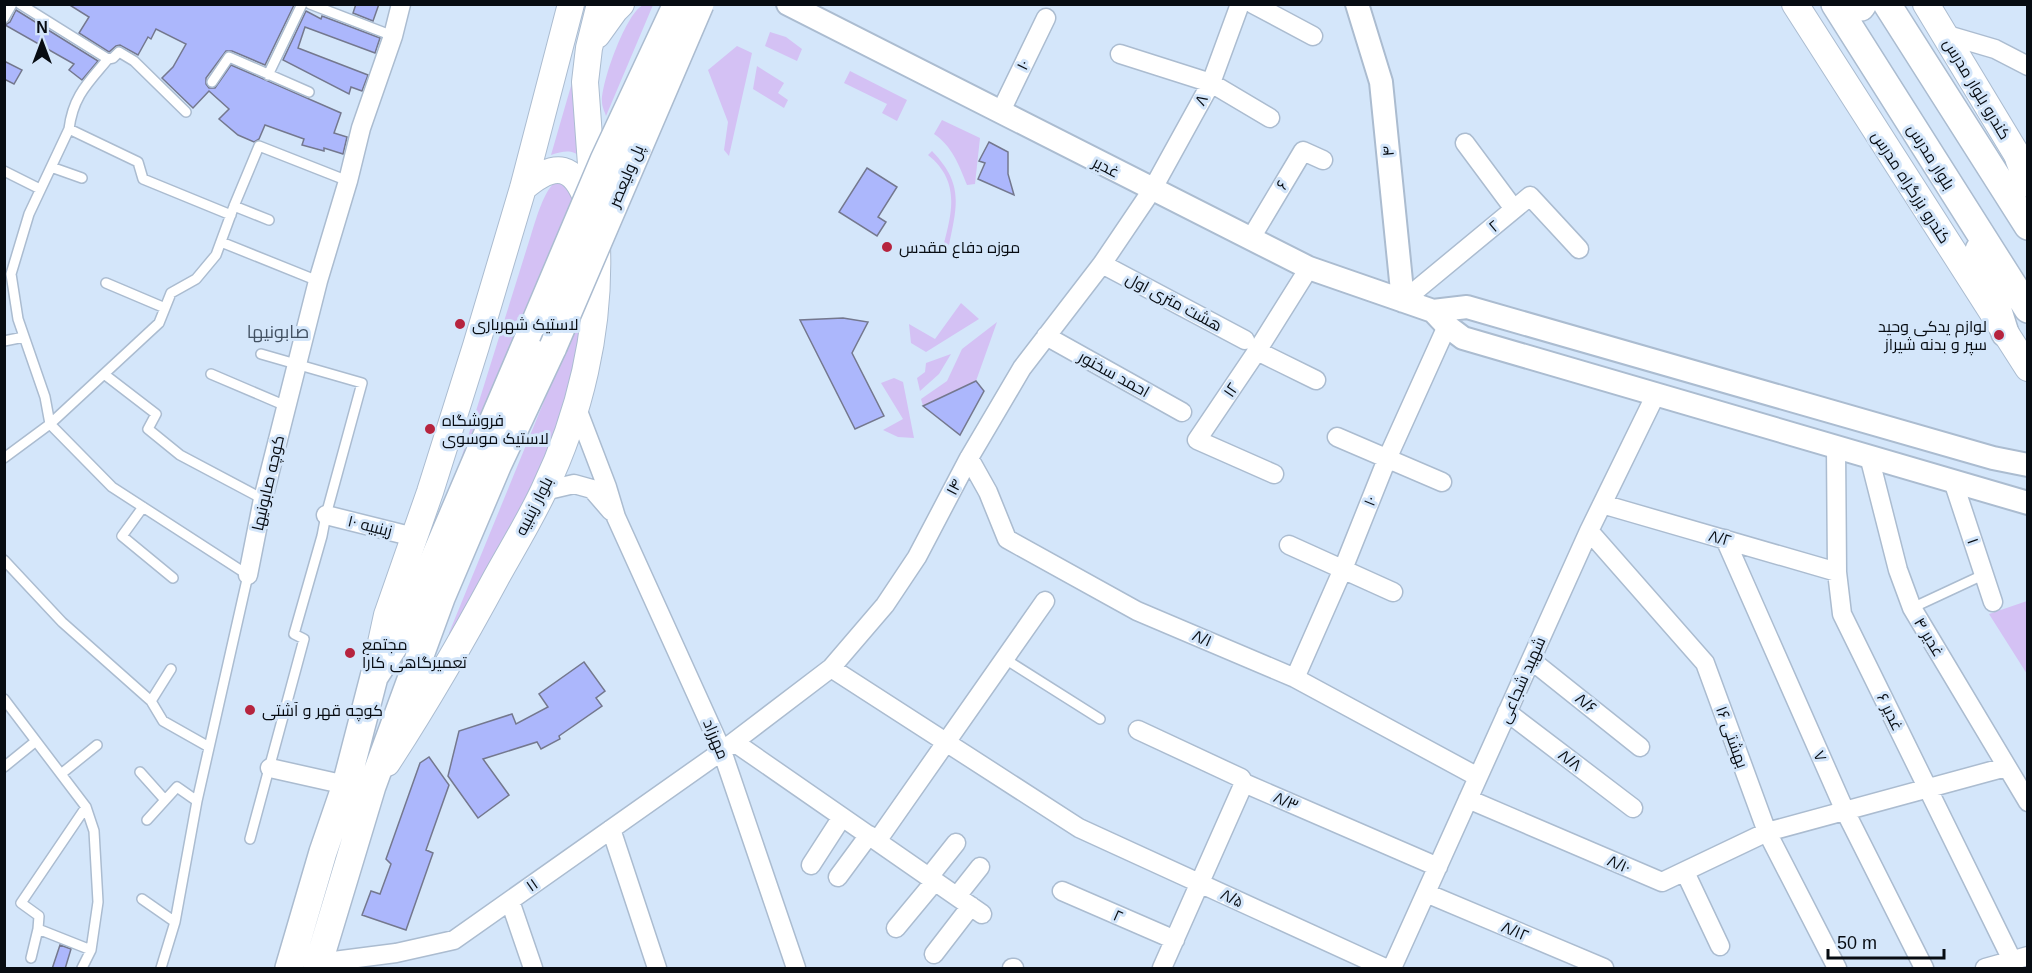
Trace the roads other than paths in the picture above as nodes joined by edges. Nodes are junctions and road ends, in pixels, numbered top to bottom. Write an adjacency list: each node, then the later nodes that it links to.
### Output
1 (302, 4): 30 (lane)
2 (310, 4): 23 (lane)
3 (401, 4): 23 (street, کوچه صابونیها)
4 (600, 4): 25 (main road, بلوار زینبیه)
5 (621, 4): 25 (main road)
6 (677, 4): 120 (main road, پل ولیعصر, bridge)
7 (700, 4): 140 (main road, پل ولیعصر, bridge)
8 (788, 4): 35 (street, غدیر)
9 (1240, 4): 32 (street, ۸)
10 (1253, 4): 24 (street)
11 (1357, 4): 63 (street, ۴)
12 (1795, 4): 67 (main road, کندرو بزرگراه مدرس)
13 (1835, 4): 26 (main road, بلوار مدرس)
14 (1840, 4): 15 (main road)
15 (1863, 4)
16 (1926, 4): 22 (main road, کندرو بلوار مدرس)
17 (19, 5): 20 (lane); 28 (lane)
18 (569, 7): 45 (main road, بلوار زینبیه)
19 (1894, 16): 26 (main road); 53 (main road)
20 (4, 18)
21 (1046, 18): 35 (street, ۱۰)
22 (1944, 34): 29 (street); 42 (main road, کندرو بلوار مدرس)
23 (393, 36): 44 (street, کوچه صابونیها)
24 (1313, 36)
25 (589, 48): 52 (main road, بلوار زینبیه)
26 (1865, 52): 50 (main road, بلوار مدرس)
27 (1120, 54): 32 (street)
28 (108, 59): 34 (lane); 37 (lane)
29 (2028, 66)
30 (268, 75): 31 (lane); 33 (lane)
31 (212, 82)
32 (1211, 83): 36 (street); 47 (street, ۸)
33 (309, 92)
34 (186, 112)
35 (1000, 113): 47 (street, غدیر)
36 (1270, 118)
37 (69, 129): 40 (lane); 49 (lane)
38 (1464, 143): 48 (street)
39 (1323, 160): 54 (street, ۶)
40 (51, 167): 43 (lane); 46 (lane)
41 (4, 171): 46 (lane)
42 (2025, 172)
43 (82, 178)
44 (348, 181): 49 (lane); 59 (street, کوچه صابونیها)
45 (523, 188): 52 (main road); 103 (main road, بلوار زینبیه)
46 (40, 189): 62 (lane)
47 (1152, 190): 54 (street, غدیر); 57 (street, ۱۴)
48 (1514, 209): 56 (street, ۲); 63 (street, ۲)
49 (232, 211): 51 (lane); 55 (lane)
50 (1969, 217): 65 (main road, بلوار مدرس); 67 (main road)
51 (269, 220)
52 (596, 226): 80 (main road, بلوار زینبیه)
53 (2028, 226)
54 (1251, 238): 58 (street, غدیر)
55 (221, 242): 59 (lane); 64 (lane)
56 (1579, 249)
57 (1102, 264): 68 (street, ۱۴); 71 (street, هشت متری اول)
58 (1309, 268): 63 (street, غدیر); 71 (street, ۱۲)
59 (318, 281): 73 (street, کوچه صابونیها)
60 (106, 283): 64 (lane)
61 (4, 288): 62 (lane)
62 (14, 293): 69 (lane)
63 (1403, 302): 66 (street, غدیر)
64 (165, 308): 75 (lane)
65 (2028, 309)
66 (1440, 318): 78 (street); 88 (street); 89 (street, ۱۰)
67 (2005, 333): 74 (main road, کندرو بزرگراه مدرس)
68 (1046, 336): 81 (street, احمد سخنور); 87 (street, ۱۴)
69 (24, 337): 70 (lane); 82 (lane)
70 (4, 341)
71 (1251, 346): 77 (street, هشت متری اول); 91 (street, ۱۲)
72 (261, 354): 73 (lane)
73 (297, 364): 79 (street, کوچه صابونیها); 100 (lane)
74 (2028, 368)
75 (104, 374): 82 (lane); 96 (lane)
76 (211, 374): 79 (lane)
77 (1316, 380)
78 (1656, 394): 84 (street); 98 (street, شهید شجاعی)
79 (286, 406): 96 (street, کوچه صابونیها)
80 (576, 406): 95 (main road, بلوار زینبیه); 101 (street)
81 (1182, 412)
82 (50, 424): 86 (lane); 99 (lane)
83 (1337, 437): 89 (street)
84 (1836, 447): 85 (street); 108 (street, غدیر ۶)
85 (1869, 456): 92 (street); 115 (street, غدیر ۴)
86 (4, 458)
87 (969, 458): 118 (street, ۱۴); 121 (street, ۸/۱)
88 (1993, 458): 90 (street); 94 (street)
89 (1387, 459): 93 (street); 107 (street, ۱۰)
90 (2028, 465)
91 (1274, 474)
92 (1953, 481): 94 (street); 109 (street, ۱)
93 (1442, 482)
94 (1983, 490): 97 (street)
95 (544, 491): 101 (street); 140 (main road, بلوار زینبیه)
96 (263, 499): 110 (street, کوچه صابونیها)
97 (2028, 503)
98 (1602, 504): 102 (street, شهید شجاعی); 104 (street, ۸/۲)
99 (143, 507): 110 (lane); 111 (lane)
100 (326, 515): 103 (street, زینبیه ۱۰); 135 (lane)
101 (616, 517): 130 (street, مهرزاد)
102 (1589, 531): 117 (street, شهید شجاعی); 152 (street, ۱۶ بهشتی)
103 (414, 537): 120 (main road, بلوار زینبیه)
104 (1725, 539): 108 (street, ۸/۲); 148 (street, ۷)
105 (1289, 544): 107 (street)
106 (4, 560): 123 (lane)
107 (1343, 569): 112 (street); 121 (street, ۱۰)
108 (1837, 572): 141 (street, غدیر ۶)
109 (1985, 574): 114 (street, ۱); 115 (lane)
110 (248, 575): 131 (lane, کوچه صابونیها)
111 (173, 578)
112 (1393, 592)
113 (1045, 601): 116 (street)
114 (1993, 602)
115 (1912, 608): 134 (street, غدیر ۴)
116 (1005, 659): 125 (lane); 128 (street)
117 (1531, 660): 124 (street, شهید شجاعی); 132 (street, ۸/۶)
118 (831, 668): 128 (street, ۸/۵); 130 (street, ۱۴)
119 (171, 669): 123 (lane)
120 (374, 677): 140 (main road, بلوار زینبیه)
121 (1295, 678): 138 (street, ۸/۱)
122 (4, 699): 127 (lane)
123 (151, 701): 131 (lane)
124 (1507, 712): 138 (street, شهید شجاعی); 147 (street, ۸/۸)
125 (1100, 719)
126 (1138, 730): 139 (street, ۸/۳)
127 (36, 741): 133 (lane); 137 (lane)
128 (946, 742): 153 (street); 162 (street, ۸/۵)
129 (97, 745): 137 (lane)
130 (728, 746): 149 (street); 151 (street, ۱۱); 184 (street, مهرزاد)
131 (209, 747): 144 (lane, کوچه صابونیها)
132 (1640, 747)
133 (4, 767)
134 (2006, 767): 141 (street, ۸/۱۰); 145 (street, غدیر ۴)
135 (270, 768): 140 (street); 154 (lane)
136 (140, 772): 143 (lane)
137 (61, 774): 146 (lane)
138 (1478, 777): 142 (street, شهید شجاعی)
139 (1244, 783): 158 (street, ۸/۳); 162 (street)
140 (359, 786): 178 (main road, بلوار زینبیه); 181 (main road, بلوار زینبیه)
141 (1928, 788): 148 (street, ۸/۱۰); 176 (street, غدیر ۶)
142 (1468, 799): 158 (street, شهید شجاعی); 159 (street, ۸/۱۰)
143 (165, 800): 144 (lane); 150 (lane)
144 (197, 801): 168 (lane, کوچه صابونیها)
145 (2028, 802)
146 (86, 807): 170 (lane); 173 (lane)
147 (1633, 808)
148 (1845, 811): 152 (street, ۸/۱۰); 190 (street, ۷)
149 (842, 817): 153 (street); 156 (street)
150 (147, 820)
151 (612, 829): 166 (street, ۱۱); 183 (street)
152 (1767, 832): 159 (street, ۸/۱۰); 189 (street, ۱۶ بهشتی)
153 (873, 838): 160 (street); 161 (street)
154 (250, 839)
155 (956, 843): 161 (street)
156 (811, 865)
157 (980, 867): 167 (street)
158 (1438, 867): 164 (street, شهید شجاعی)
159 (1684, 872): 172 (street)
160 (837, 877)
161 (932, 879): 167 (street); 169 (street)
162 (1200, 883): 171 (street); 186 (street, ۸/۵)
163 (1062, 891): 171 (street, ۲)
164 (1426, 893): 187 (street, شهید شجاعی); 188 (street, ۸/۱۲)
165 (142, 898): 168 (lane)
166 (510, 901): 177 (street, ۱۱); 182 (street)
167 (970, 905): 174 (street)
168 (175, 922): 180 (lane, کوچه صابونیها)
169 (896, 928)
170 (38, 930): 173 (lane); 175 (lane)
171 (1175, 940): 185 (street)
172 (1720, 946)
173 (91, 950): 179 (lane)
174 (934, 954)
175 (30, 958)
176 (2020, 958): 191 (street)
177 (398, 961): 178 (street, ۱۱)
178 (317, 966)
179 (82, 969)
180 (161, 969)
181 (289, 969)
182 (533, 969)
183 (657, 969)
184 (796, 969)
185 (1162, 969)
186 (1385, 969)
187 (1392, 969)
188 (1604, 969)
189 (1837, 969)
190 (1924, 969)
191 (1985, 969)

